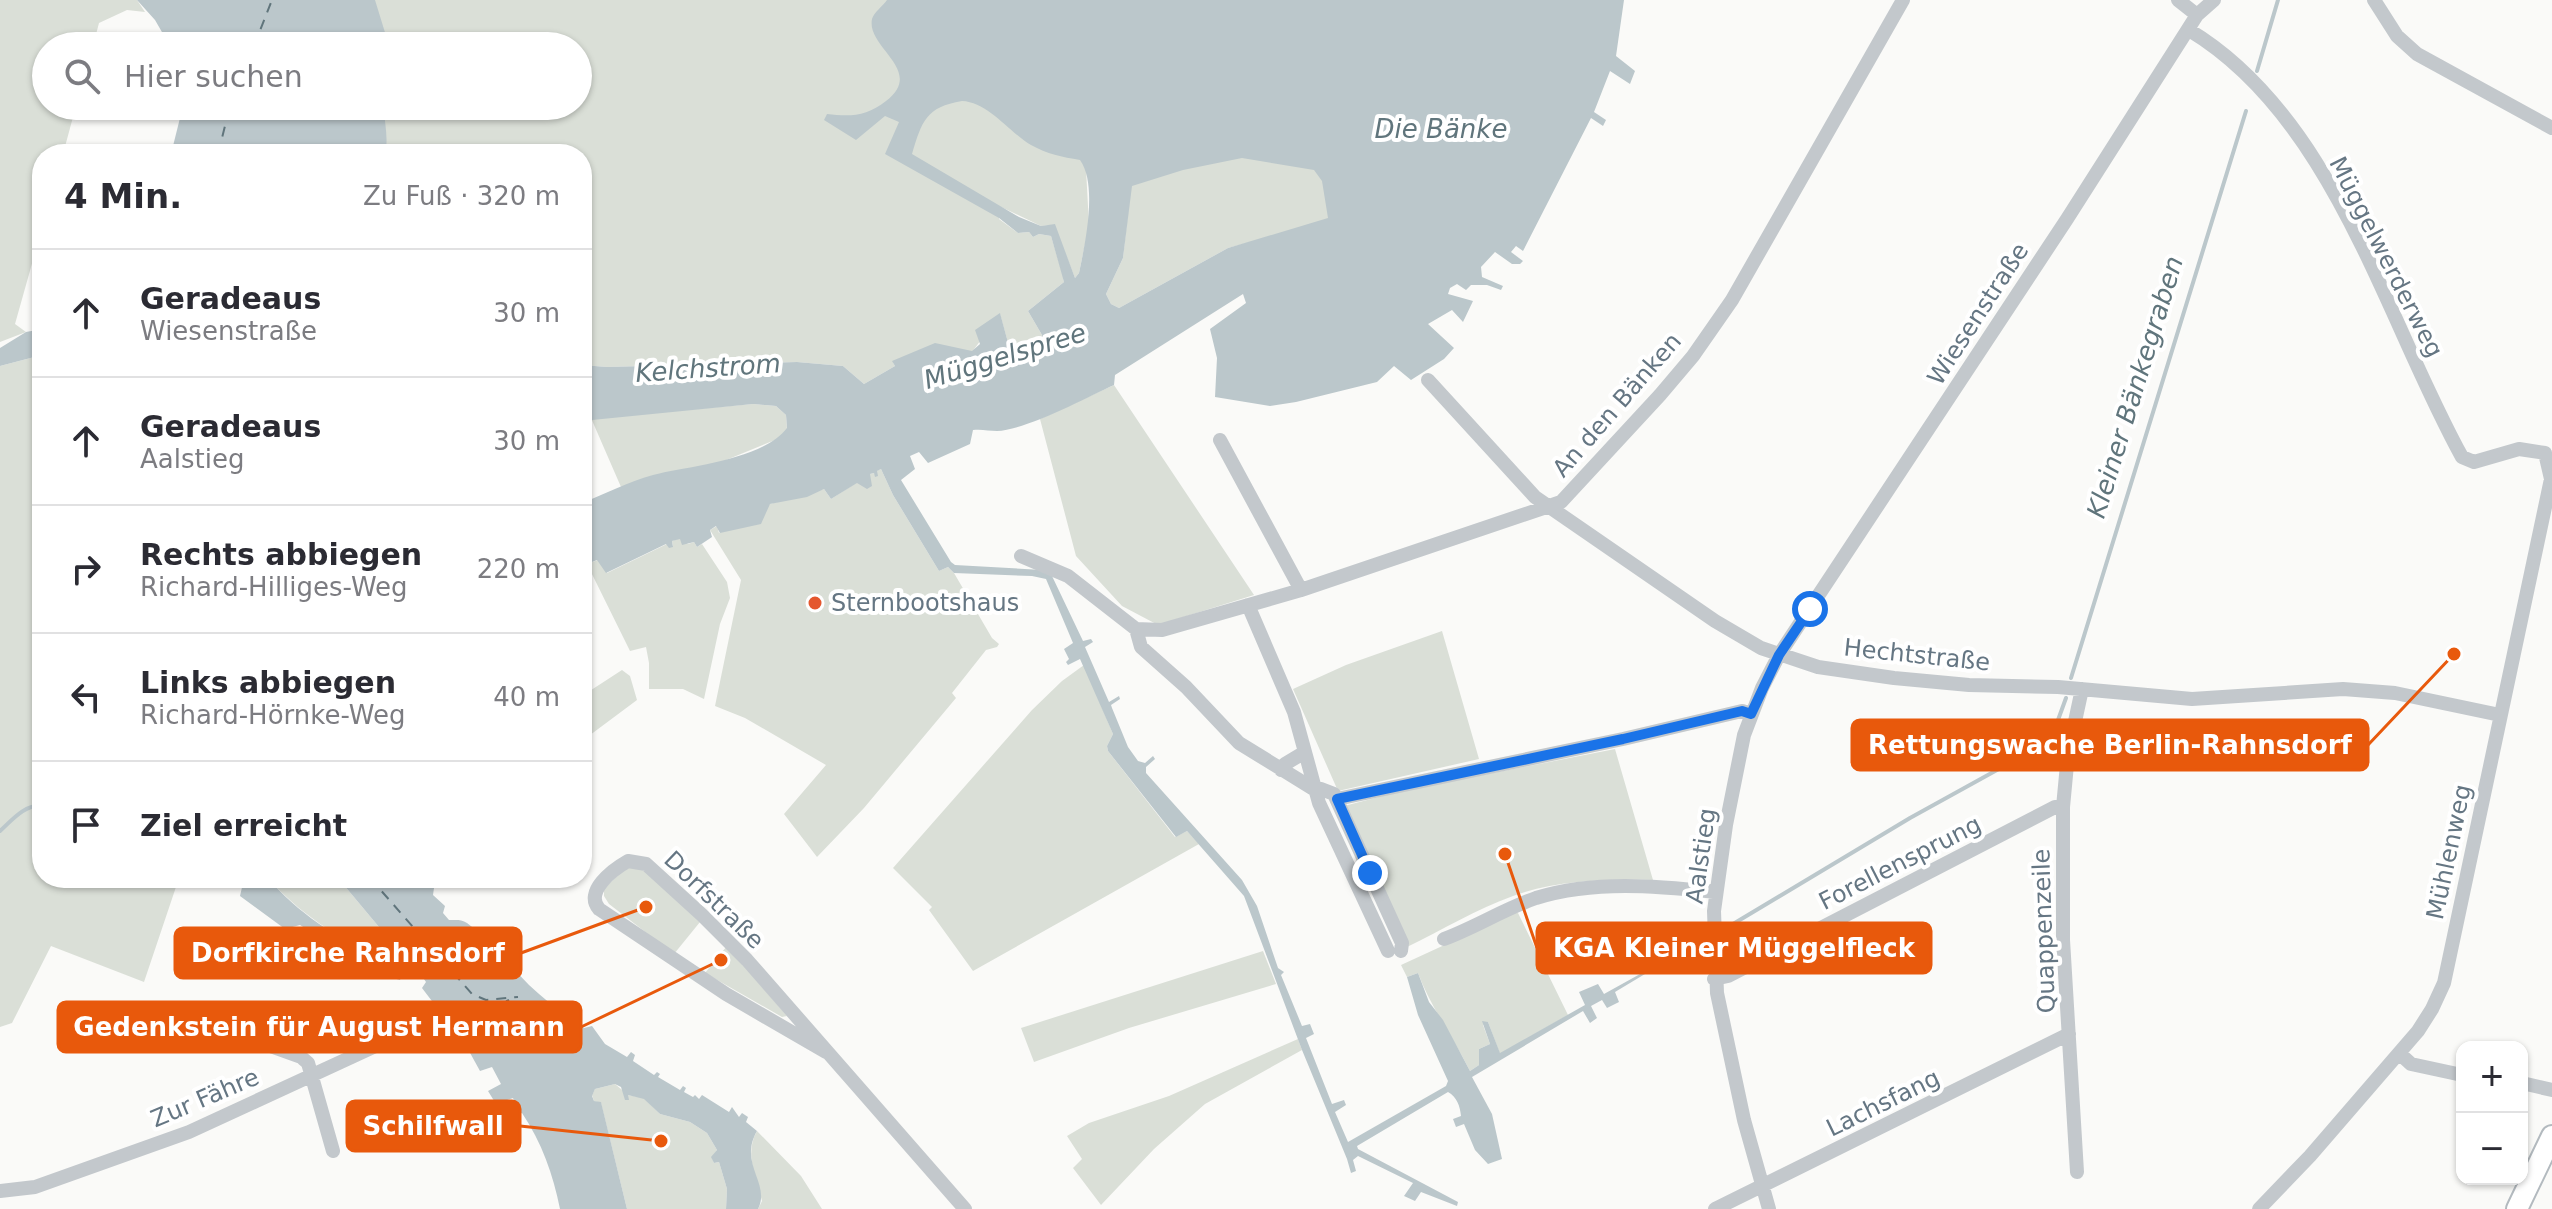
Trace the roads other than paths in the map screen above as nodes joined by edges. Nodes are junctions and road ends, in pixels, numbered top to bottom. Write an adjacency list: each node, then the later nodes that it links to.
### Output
1 (1903, 0): 11 (street, An den Bänken)
2 (2178, 0): 5 (street)
3 (2214, 0): 5 (street, Wiesenstraße)
4 (2374, 0): 7 (street)
5 (2197, 15): 6 (street, Wiesenstraße)
6 (2189, 30): 10 (street, Müggelwerderweg); 16 (street, Wiesenstraße)
7 (2552, 128)
8 (1428, 380): 11 (street, Hechtstraße)
9 (1220, 440): 13 (street)
10 (2549, 450): 19 (street, Mühlenweg)
11 (1549, 507): 13 (street, An den Bänken); 16 (street, Hechtstraße)
12 (1021, 556): 15 (street)
13 (1301, 590): 14 (street, An den Bänken)
14 (1248, 605): 15 (street, An den Bänken); 20 (street)
15 (1136, 629): 21 (street)
16 (1779, 655): 17 (street, Hechtstraße); 18 (street, Aalstieg)
17 (2082, 689): 19 (street, Hechtstraße); 24 (street, Quappenzeile)
18 (1751, 714): 23 (street); 25 (street, Aalstieg)
19 (2500, 715): 32 (street, Mühlenweg)
20 (1305, 752): 21 (street); 22 (street)
21 (1281, 770): 22 (street)
22 (1315, 789): 23 (street); 23 (street)
23 (1337, 799)
24 (2063, 807): 27 (street, Forellensprung); 30 (street, Quappenzeile)
25 (1716, 892): 26 (street); 27 (street, Aalstieg)
26 (1444, 939)
27 (1714, 979): 40 (street, Aalstieg)
28 (175, 1016): 34 (street)
29 (421, 1025): 34 (street, Zur Fähre)
30 (2069, 1034): 39 (street, Quappenzeile); 40 (street, Lachsfang)
31 (826, 1052): 31 (street, Dorfstraße); 42 (street, Dorfstraße)
32 (2399, 1053): 33 (street); 45 (street, Mühlenweg)
33 (2456, 1074)
34 (312, 1075): 38 (street); 41 (street, Zur Fähre)
35 (2528, 1084): 36 (street)
36 (2552, 1090)
37 (2552, 1136): 46 (main road)
38 (333, 1151)
39 (2077, 1172)
40 (1762, 1187): 43 (street, Lachsfang); 44 (street, Aalstieg)
41 (0, 1191)
42 (965, 1209)
43 (1715, 1209)
44 (1769, 1209)
45 (2259, 1209)
46 (2517, 1209)

